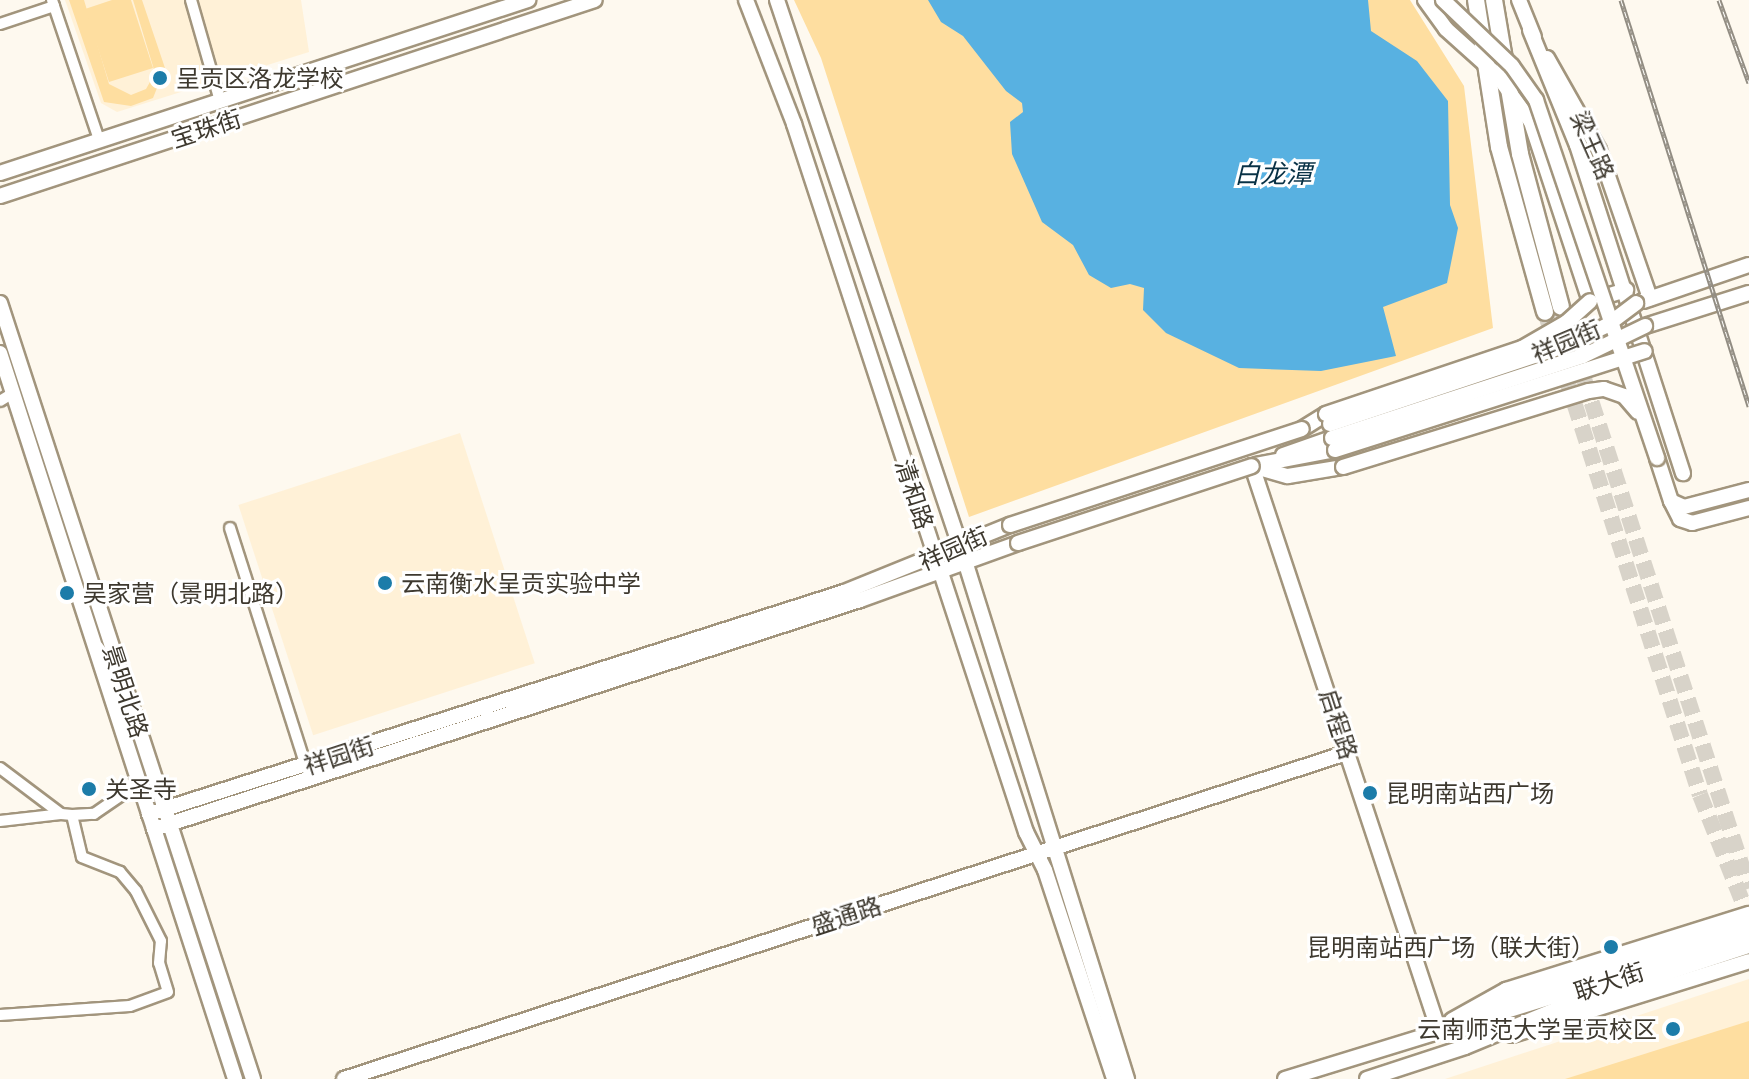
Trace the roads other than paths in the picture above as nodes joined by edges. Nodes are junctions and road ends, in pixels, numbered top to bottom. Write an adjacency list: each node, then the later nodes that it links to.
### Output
1 (191, 0): 14 (street)
2 (528, 0): 14 (main road, 宝珠街)
3 (595, 0): 17 (main road, 宝珠街)
4 (746, 0): 38 (main road, 清和路)
5 (777, 0): 37 (main road, 清和路)
6 (1425, 0): 23 (main road)
7 (1443, 0): 29 (main road, bridge)
8 (1476, 0): 9 (main road, bridge)
9 (1494, 0)
10 (1519, 0): 13 (main road, 梁王路)
11 (53, 3): 12 (street); 15 (street)
12 (0, 24)
13 (1530, 30): 20 (main road); 22 (main road, 梁王路)
14 (220, 101): 15 (main road, 宝珠街)
15 (99, 140): 16 (main road, 宝珠街)
16 (0, 173)
17 (0, 196)
18 (1749, 265): 19 (main road, 祥园街)
19 (1691, 284): 22 (main road, 祥园街); 25 (main road)
20 (1626, 290): 23 (main road); 27 (main road, bridge)
21 (1749, 293): 25 (main road, 祥园街)
22 (1643, 300): 30 (main road, 祥园街, bridge)
23 (1590, 301): 30 (main road, bridge)
24 (0, 303): 46 (main road, 景明北路)
25 (1700, 309): 31 (main road, 祥园街, bridge)
26 (0, 353): 28 (main road, 景明北路)
27 (1647, 358): 31 (main road, bridge); 32 (main road)
28 (6, 397): 44 (main road, 景明北路)
29 (1647, 426): 31 (main road, bridge); 34 (main road, bridge)
30 (1302, 429): 37 (main road, 祥园街, bridge)
31 (1252, 466): 39 (main road, 祥园街, bridge); 41 (main road, 启程路)
32 (1683, 473)
33 (1749, 490): 34 (main road)
34 (1671, 501): 35 (main road)
35 (1749, 508)
36 (230, 528): 43 (street)
37 (959, 541): 38 (main road, 祥园街); 39 (main road, 清和路)
38 (935, 555): 40 (main road, 清和路); 43 (main road, 祥园街)
39 (965, 561): 40 (main road, 祥园街); 49 (main road, 清和路)
40 (940, 571): 43 (main road, 祥园街); 50 (main road, 清和路)
41 (1349, 752): 49 (main road, 盛通路); 57 (main road, 启程路)
42 (0, 768): 45 (street)
43 (308, 773): 46 (main road, 祥园街)
44 (139, 783): 45 (street); 48 (main road, 景明北路)
45 (66, 815): 47 (street); 56 (street)
46 (167, 817): 48 (main road, 祥园街); 60 (main road, 景明北路)
47 (0, 821)
48 (151, 822): 59 (main road, 景明北路)
49 (1054, 848): 50 (main road, 盛通路); 63 (main road, 清和路)
50 (1036, 853): 61 (main road, 盛通路); 62 (main road, 清和路)
51 (1749, 914): 57 (main road)
52 (1749, 925): 57 (main road)
53 (1749, 936): 57 (main road, 联大街)
54 (1749, 946): 58 (main road, 联大街)
55 (1749, 961): 58 (main road)
56 (0, 1015)
57 (1438, 1028): 64 (main road, 联大街)
58 (1465, 1047): 65 (main road, 联大街)
59 (235, 1079)
60 (253, 1079)
61 (344, 1079)
62 (1114, 1079)
63 (1127, 1079)
64 (1285, 1079)
65 (1367, 1079)

